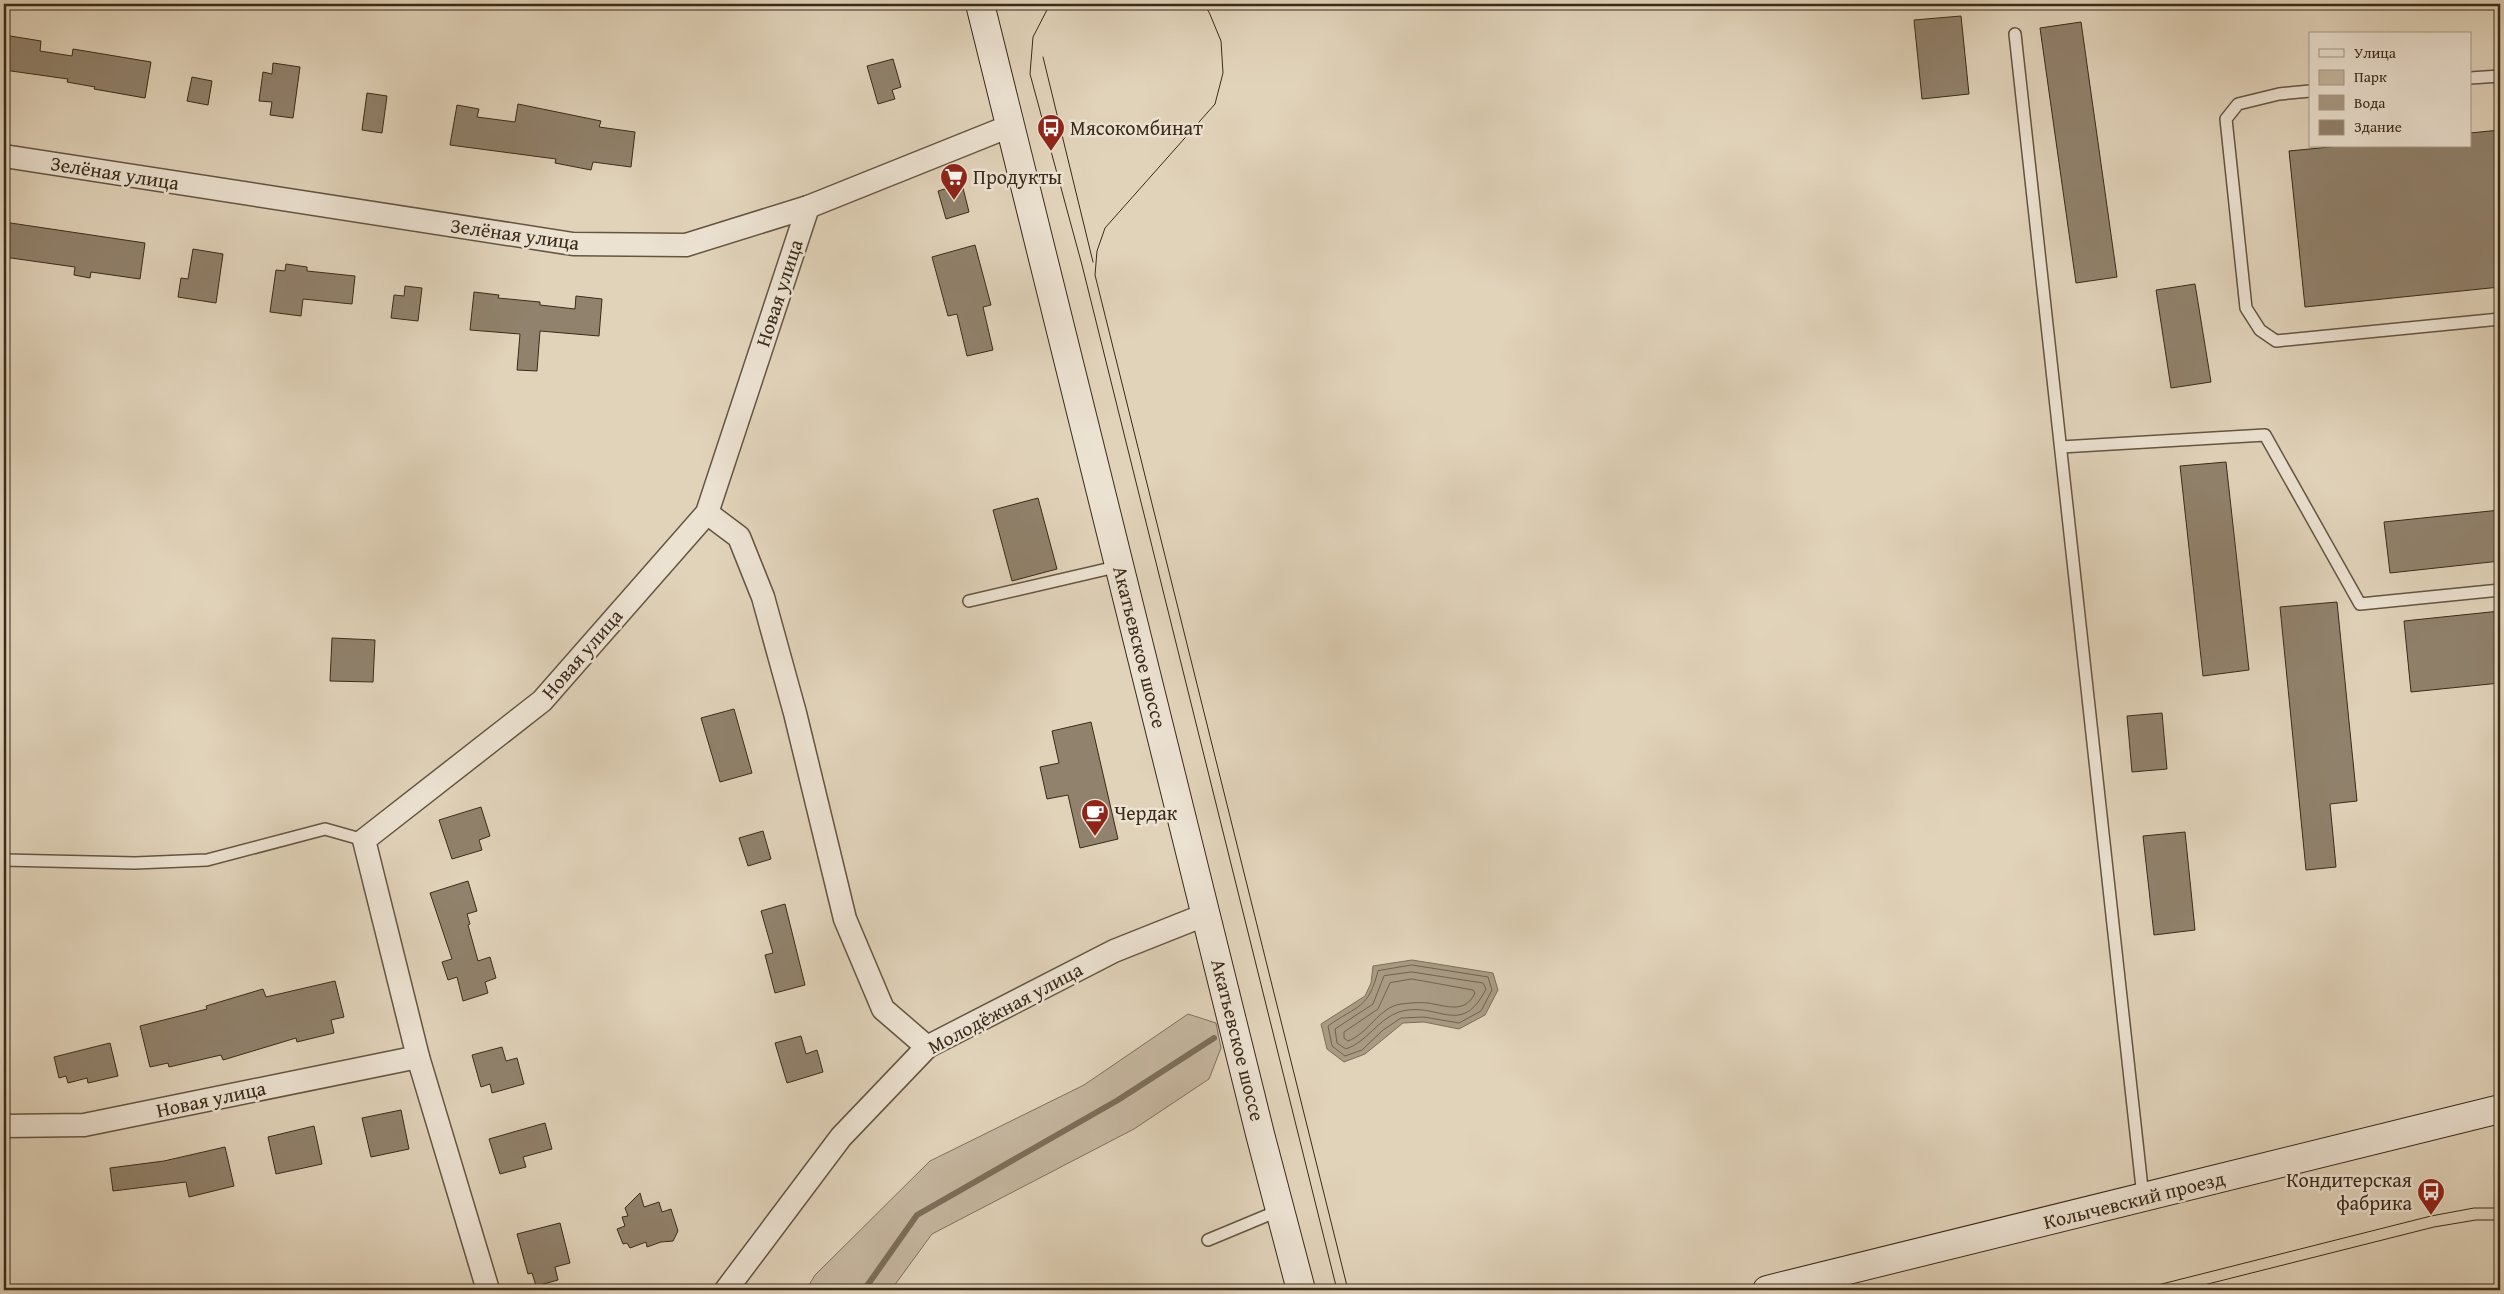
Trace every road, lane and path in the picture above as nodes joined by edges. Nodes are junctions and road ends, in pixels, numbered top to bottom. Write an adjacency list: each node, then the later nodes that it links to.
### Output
1 (980, 4): 6 (main road, Акатьевское шоссе)
2 (2015, 34): 10 (lane)
3 (2500, 76): 4 (lane)
4 (2472, 78)
5 (2309, 91): 9 (lane)
6 (1010, 126): 8 (street, Зелёная улица); 12 (main road, Акатьевское шоссе)
7 (4, 156): 8 (street, Зелёная улица)
8 (808, 207): 11 (street, Новая улица)
9 (2500, 318)
10 (2061, 447): 13 (lane); 22 (lane)
11 (707, 513): 15 (street, Новая улица); 18 (street)
12 (1120, 566): 14 (lane); 17 (main road, Акатьевское шоссе)
13 (2500, 590)
14 (969, 601)
15 (364, 840): 16 (lane); 19 (street)
16 (4, 860)
17 (1207, 914): 18 (street, Молодёжная улица); 23 (main road, Акатьевское шоссе)
18 (927, 1047): 26 (street, Молодёжная улица)
19 (418, 1057): 21 (street, Новая улица); 25 (street)
20 (2500, 1109): 22 (main road, Колычевский проезд)
21 (4, 1126)
22 (2143, 1197): 28 (main road, Колычевский проезд)
23 (1280, 1210): 24 (lane); 27 (main road, Акатьевское шоссе)
24 (1208, 1240)
25 (488, 1290)
26 (726, 1290)
27 (1301, 1290)
28 (1767, 1290)

